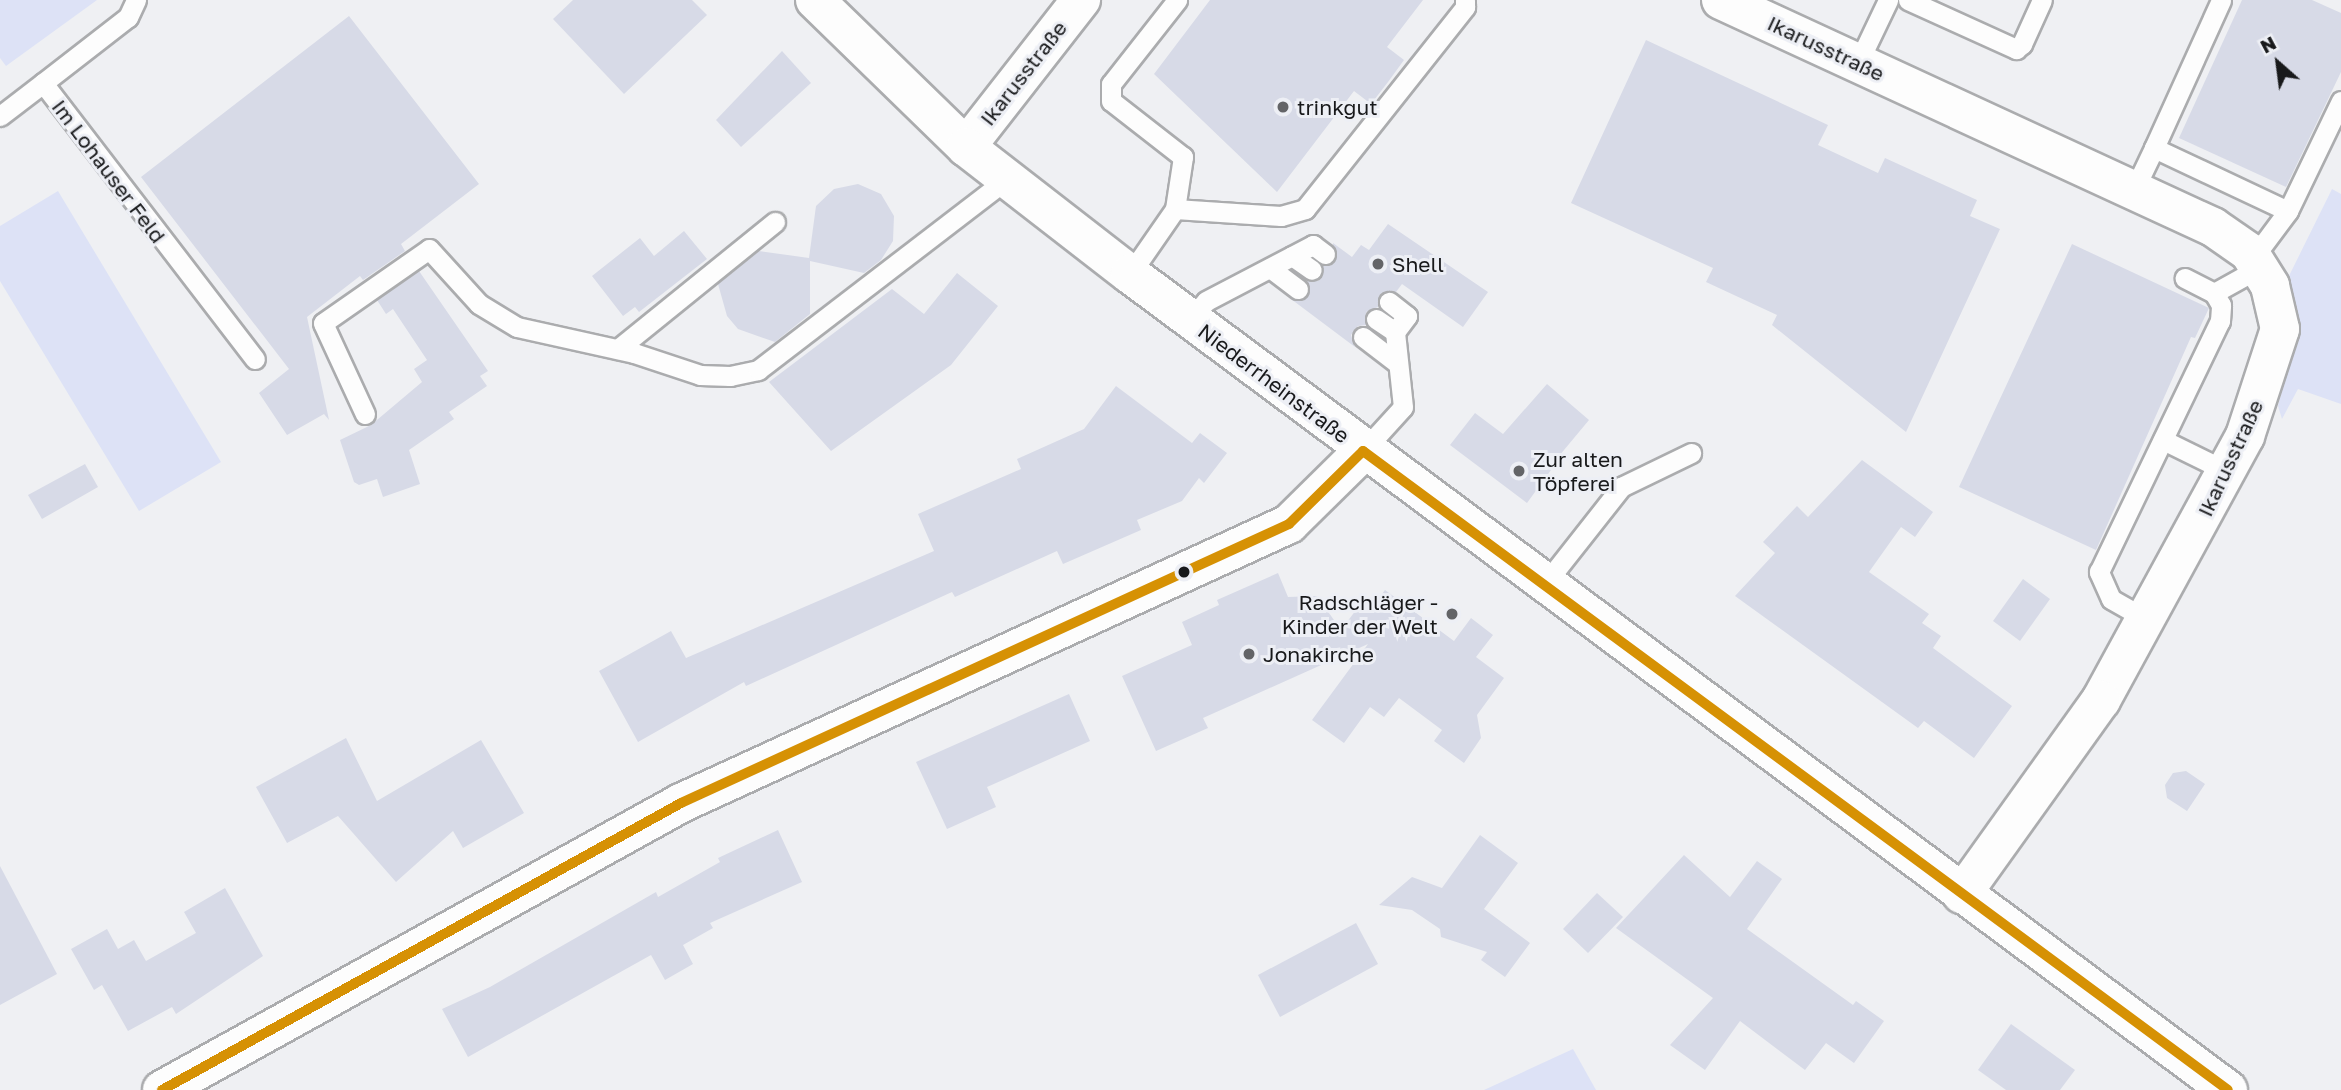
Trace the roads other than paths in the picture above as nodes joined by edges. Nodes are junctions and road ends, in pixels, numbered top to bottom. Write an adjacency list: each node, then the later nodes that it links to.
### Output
1 (136, 0): 12 (lane, Im Lohauser Feld)
2 (815, 0): 15 (street, Niederrheinstraße)
3 (1081, 0): 15 (street, Ikarusstraße)
4 (1177, 0): 19 (lane)
5 (1465, 0): 19 (lane)
6 (1721, 0): 11 (street, Ikarusstraße)
7 (1888, 0): 11 (lane)
8 (1908, 0): 9 (lane)
9 (2042, 0)
10 (2221, 0): 16 (lane)
11 (1858, 63): 18 (street, Ikarusstraße)
12 (43, 83): 14 (lane); 37 (lane, Im Lohauser Feld)
13 (2341, 101): 20 (lane)
14 (0, 116)
15 (966, 146): 17 (street, Niederrheinstraße)
16 (2154, 148): 18 (lane); 20 (lane)
17 (1007, 179): 27 (street, Niederrheinstraße); 36 (lane)
18 (2134, 190): 24 (street, Ikarusstraße)
19 (1175, 209): 27 (lane)
20 (2288, 211): 24 (lane)
21 (775, 222): 36 (lane)
22 (1325, 254): 23 (lane)
23 (1292, 256): 25 (lane); 26 (lane)
24 (2256, 263): 30 (lane); 43 (street, Ikarusstraße)
25 (1270, 268): 29 (lane); 32 (lane)
26 (1312, 270)
27 (1130, 274): 32 (street, Niederrheinstraße)
28 (2185, 278): 30 (lane)
29 (1298, 289)
30 (2214, 293): 40 (lane)
31 (1389, 302): 34 (lane)
32 (1189, 319): 41 (street, Niederrheinstraße)
33 (1377, 319): 34 (lane)
34 (1395, 332): 38 (lane)
35 (1363, 337): 38 (lane)
36 (618, 349): 39 (lane)
37 (255, 359)
38 (1398, 364): 41 (lane)
39 (365, 414)
40 (2163, 440): 43 (lane); 45 (lane)
41 (1363, 451): 44 (street, Niederrheinstraße); 47 (street)
42 (1691, 453): 44 (lane)
43 (2226, 471): 45 (street, Ikarusstraße)
44 (1544, 585): 46 (street, Niederrheinstraße)
45 (2147, 619): 46 (street, Ikarusstraße)
46 (1962, 894): 48 (street, Niederrheinstraße)
47 (162, 1090)
48 (2228, 1090)

